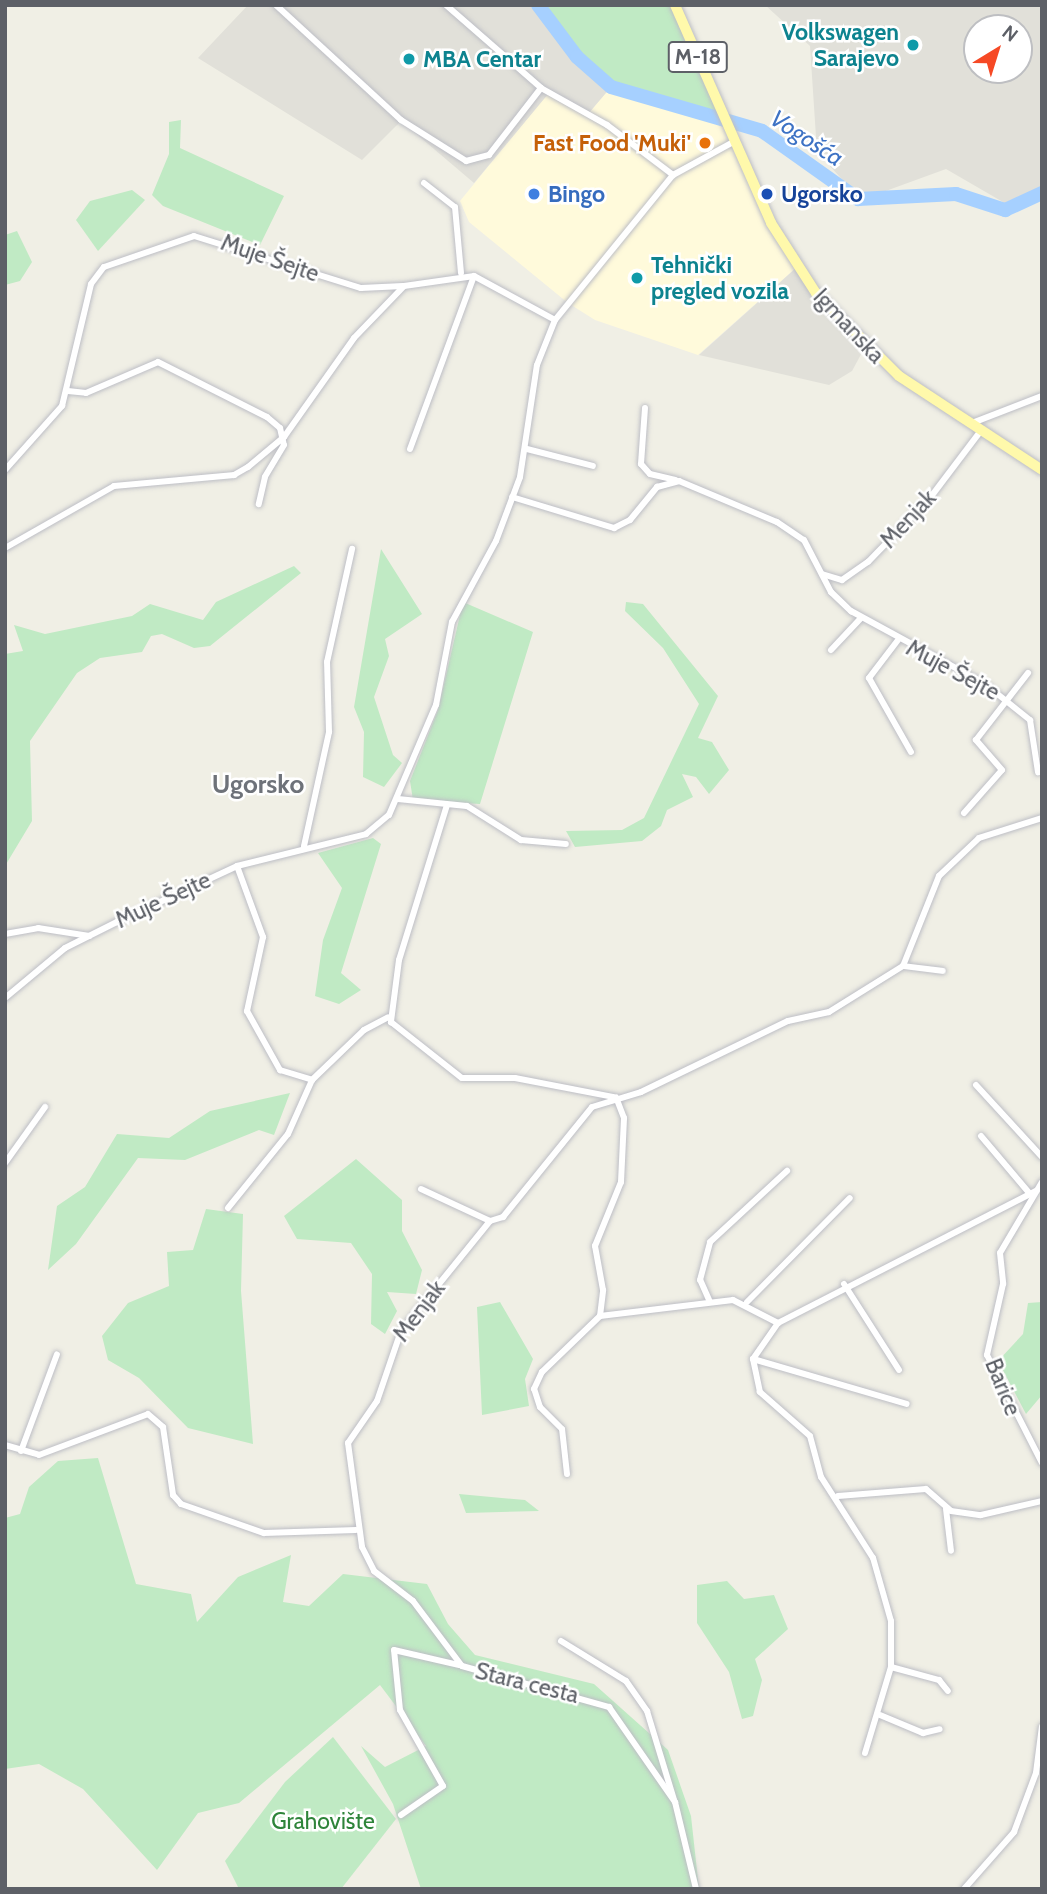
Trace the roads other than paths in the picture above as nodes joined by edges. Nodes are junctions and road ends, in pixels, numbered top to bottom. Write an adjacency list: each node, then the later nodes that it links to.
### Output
1 (276, 5): 4 (street)
2 (446, 5): 4 (street)
3 (676, 5): 5 (main road, Igmanska / M-18)
4 (541, 88): 6 (street)
5 (735, 141): 6 (street, Muje Šejte); 15 (main road, Igmanska / M-18)
6 (673, 175): 11 (street, Muje Šejte)
7 (424, 183): 8 (street)
8 (461, 273): 9 (street, Muje Šejte); 10 (street, Muje Šejte)
9 (474, 276): 11 (street, Muje Šejte); 18 (street)
10 (404, 286): 12 (street, Muje Šejte); 17 (street)
11 (555, 320): 19 (street, Muje Šejte)
12 (68, 391): 17 (street); 21 (street, Muje Šejte)
13 (1042, 396): 15 (street)
14 (645, 408): 23 (street, Muje Šejte)
15 (968, 425): 16 (main road, Igmanska / M-18)
16 (980, 432): 22 (main road, Igmanska / M-18); 28 (street, Menjak)
17 (284, 437): 25 (street); 26 (street)
18 (410, 449)
19 (527, 449): 20 (street); 24 (street, Muje Šejte)
20 (593, 466)
21 (5, 470)
22 (1042, 470)
23 (677, 481): 24 (street); 28 (street, Muje Šejte)
24 (512, 497): 36 (street, Muje Šejte)
25 (260, 504)
26 (5, 548)
27 (352, 549): 41 (street)
28 (820, 573): 29 (street, Muje Šejte)
29 (861, 618): 30 (street, Muje Šejte); 31 (street)
30 (898, 640): 33 (street, Muje Šejte); 34 (street, Muje Šejte)
31 (831, 650)
32 (1028, 673): 33 (street, Muje Šejte)
33 (1008, 700): 35 (street, Muje Šejte); 38 (street, Muje Šejte)
34 (911, 751)
35 (1038, 772)
36 (398, 799): 37 (street); 41 (street, Muje Šejte)
37 (447, 805): 40 (street); 48 (street)
38 (964, 813)
39 (1042, 818): 45 (street)
40 (566, 844)
41 (304, 846): 42 (street, Muje Šejte)
42 (237, 866): 44 (street, Muje Šejte); 49 (street, Muje Šejte)
43 (5, 934): 44 (street, Muje Šejte)
44 (89, 936): 47 (street, Muje Šejte)
45 (903, 965): 46 (street); 51 (street, Menjak)
46 (943, 971)
47 (5, 998)
48 (388, 1017): 49 (street); 51 (street, Menjak)
49 (312, 1080): 61 (street)
50 (976, 1085): 54 (street)
51 (616, 1097): 62 (street, Menjak); 66 (street)
52 (45, 1107): 55 (street)
53 (981, 1136): 59 (street)
54 (1042, 1157)
55 (5, 1163)
56 (787, 1171): 64 (street)
57 (1042, 1182): 59 (street, Barice)
58 (421, 1189): 62 (street)
59 (1033, 1192): 63 (street); 74 (street, Barice)
60 (850, 1198): 65 (street)
61 (229, 1208)
62 (490, 1221): 79 (street, Menjak)
63 (844, 1284): 67 (street); 70 (street)
64 (710, 1302): 65 (street); 66 (street)
65 (747, 1302): 67 (street)
66 (600, 1316): 75 (street)
67 (778, 1323): 69 (street)
68 (57, 1354): 73 (street)
69 (753, 1359): 71 (street); 76 (street)
70 (899, 1370)
71 (907, 1404)
72 (5, 1445): 73 (street)
73 (21, 1451): 79 (street)
74 (1042, 1463)
75 (567, 1474)
76 (838, 1496): 78 (street); 83 (street)
77 (1042, 1501): 78 (street)
78 (946, 1508): 80 (street)
79 (356, 1530): 82 (street, Stara cesta)
80 (950, 1551)
81 (561, 1641): 89 (street, Stara cesta)
82 (462, 1666): 89 (street, Stara cesta); 90 (street)
83 (891, 1667): 84 (street); 85 (street)
84 (948, 1691)
85 (880, 1715): 87 (street); 88 (street)
86 (1042, 1726): 92 (street)
87 (940, 1729)
88 (865, 1753)
89 (675, 1802): 91 (street, Stara cesta)
90 (401, 1815)
91 (696, 1889)
92 (964, 1889)

